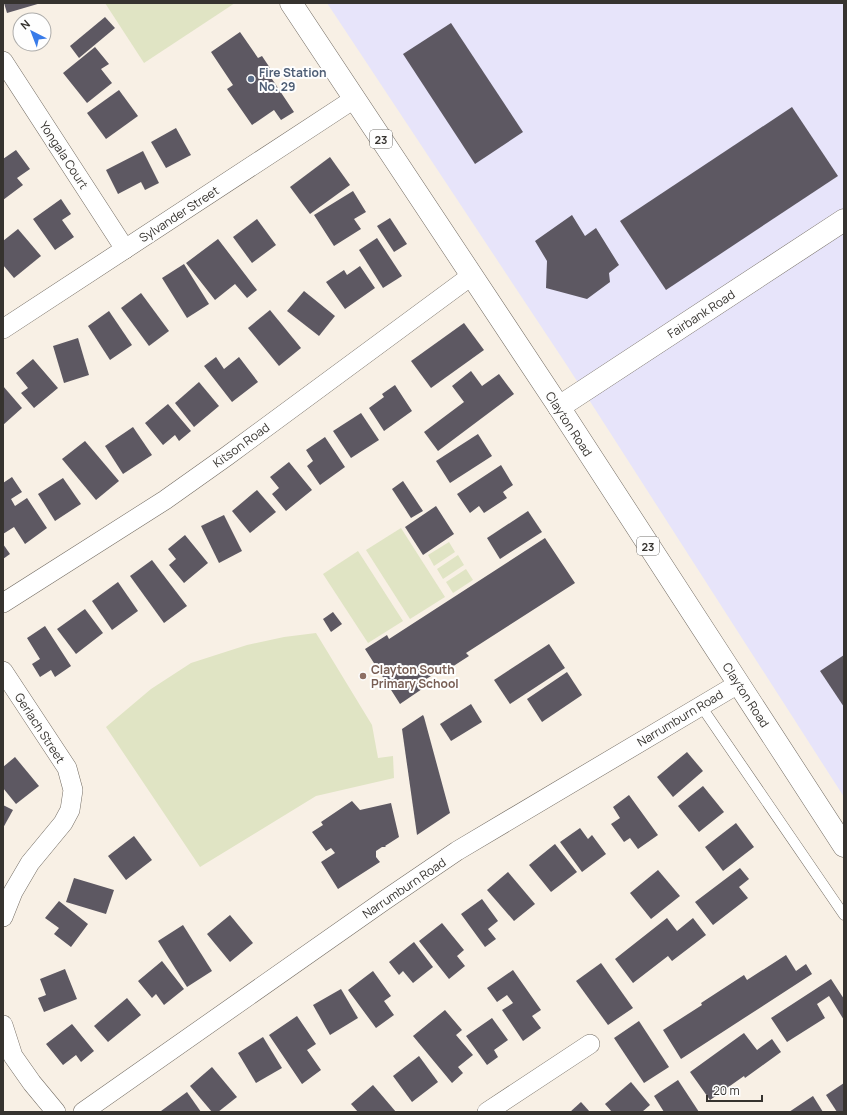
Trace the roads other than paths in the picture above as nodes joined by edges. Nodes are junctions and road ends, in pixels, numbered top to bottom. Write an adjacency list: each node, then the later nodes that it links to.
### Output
1 (291, 3): 3 (main road, Clayton Road / 23)
2 (3, 61): 5 (street, Yongala Court)
3 (354, 99): 5 (street, Sylvander Street); 6 (main road, Clayton Road / 23)
4 (844, 220): 8 (main road, Fairbank Road)
5 (125, 249): 7 (street, Sylvander Street)
6 (471, 276): 8 (main road, Clayton Road / 23); 9 (street, Kitson Road)
7 (3, 329)
8 (558, 408): 11 (main road, Clayton Road / 23)
9 (3, 603)
10 (3, 672): 15 (street, Gerlach Street)
11 (738, 684): 12 (street, Narrumburn Road); 13 (main road, Clayton Road / 23)
12 (701, 706): 14 (lane); 19 (street, Narrumburn Road)
13 (844, 846)
14 (844, 915)
15 (3, 917)
16 (3, 1025): 18 (street)
17 (590, 1044): 20 (street)
18 (56, 1112)
19 (83, 1112)
20 (487, 1112)

